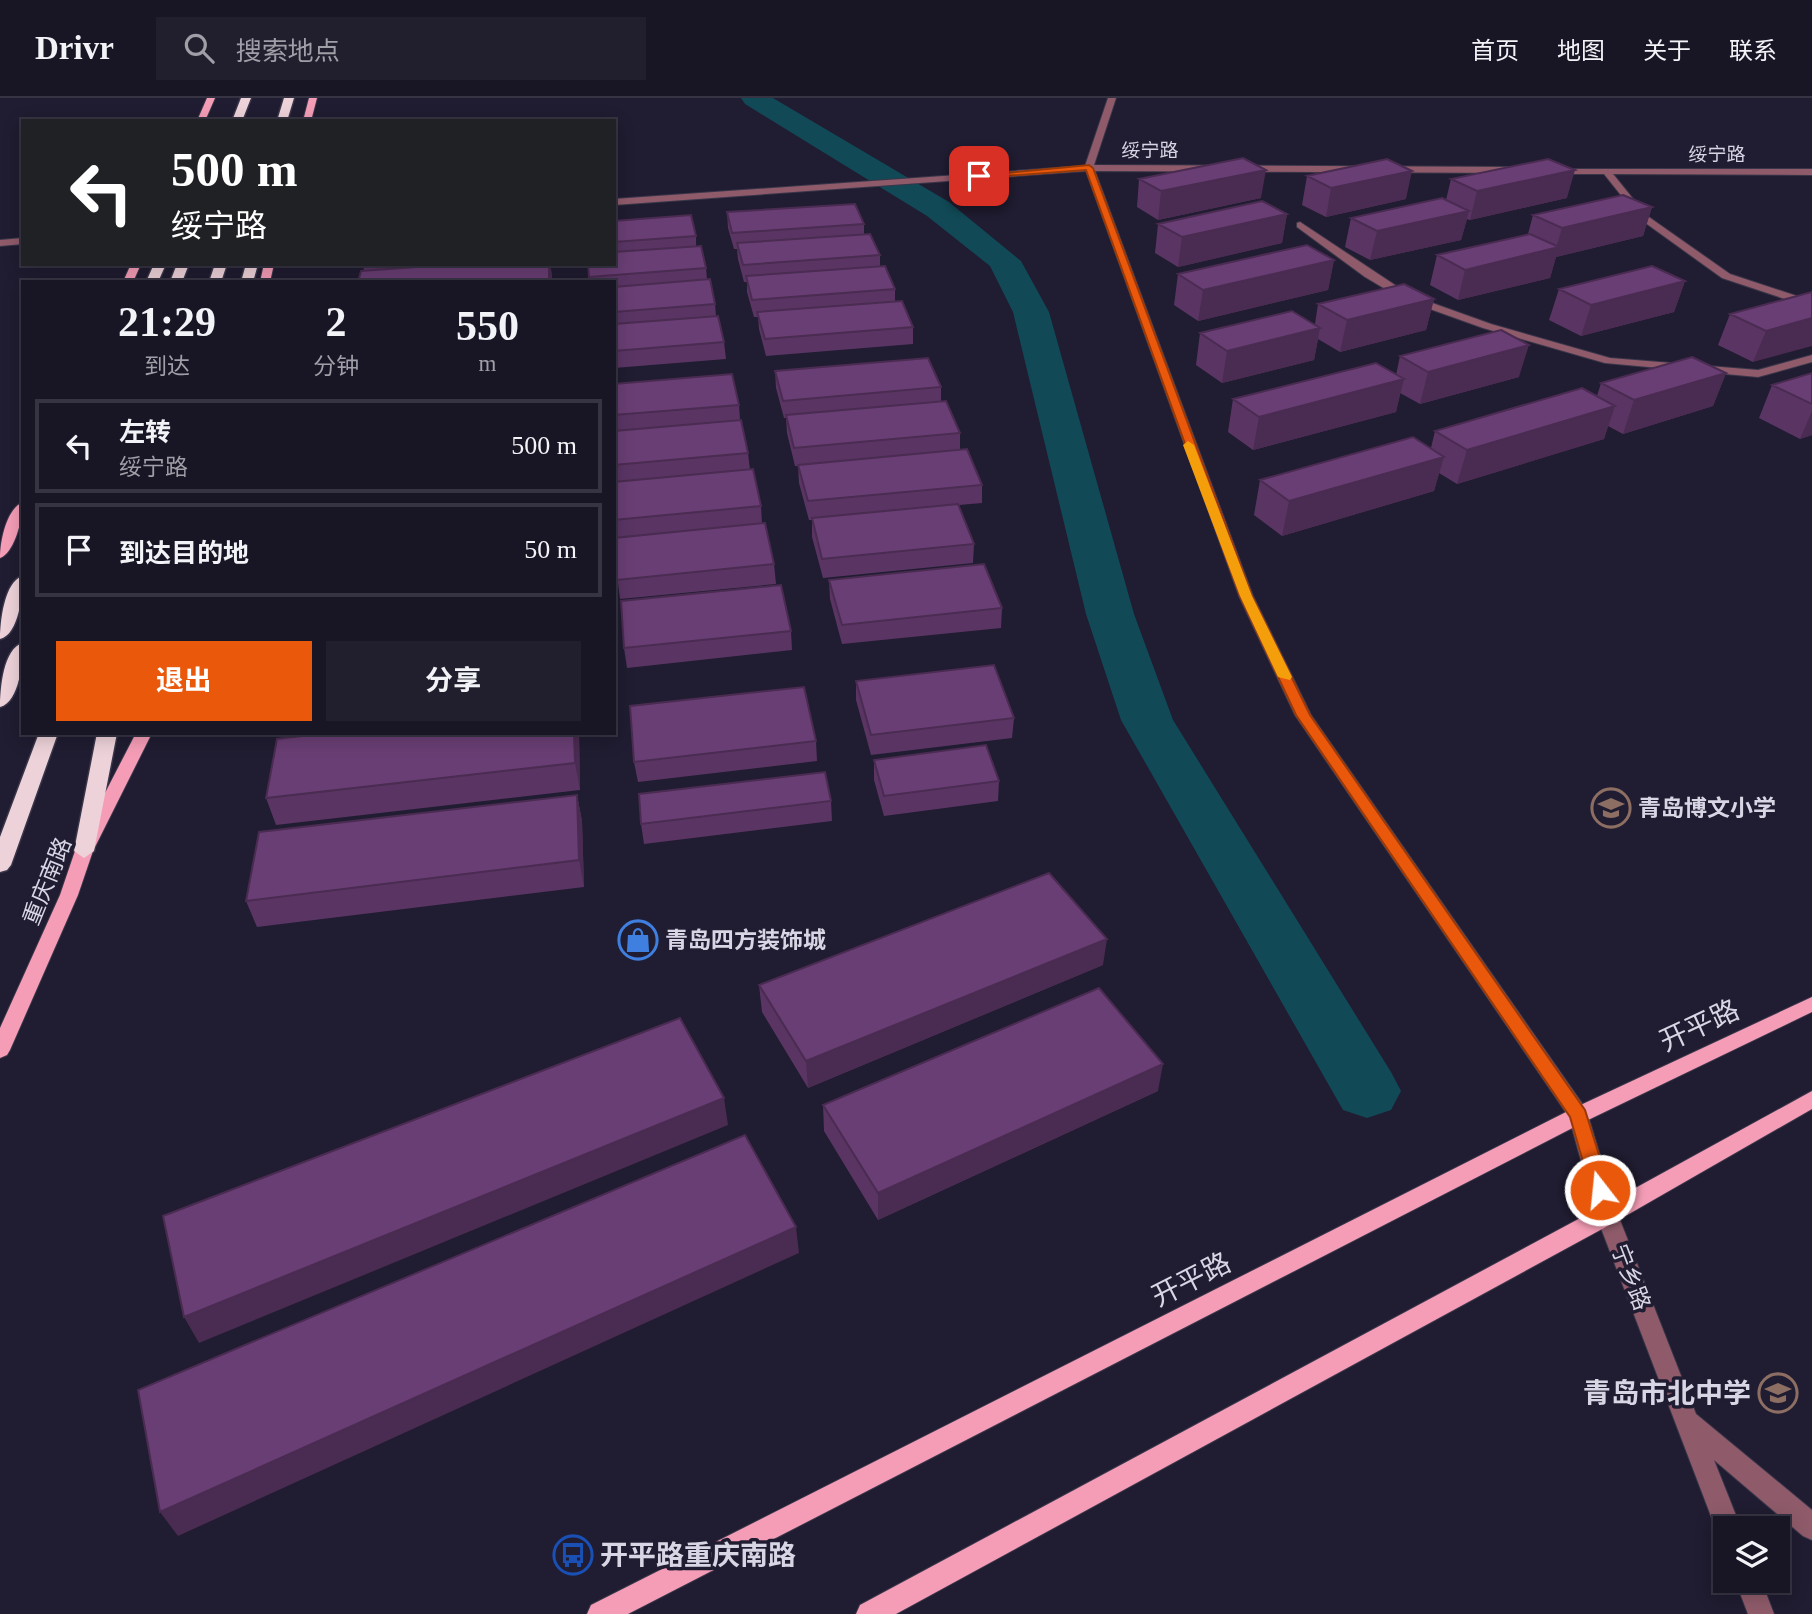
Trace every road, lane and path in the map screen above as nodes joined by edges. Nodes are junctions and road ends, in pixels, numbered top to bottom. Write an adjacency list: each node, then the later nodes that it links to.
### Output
1 (211, 98): 6 (main road)
2 (246, 98): 7 (highway)
3 (289, 98): 8 (highway)
4 (313, 98): 9 (main road)
5 (1112, 98): 10 (street)
6 (202, 119)
7 (238, 119)
8 (283, 119)
9 (308, 119)
10 (1089, 168): 11 (street, 绥宁路); 13 (street, 绥宁路); 33 (street, 宁乡路)
11 (1606, 171): 12 (street, 绥宁路); 17 (street)
12 (1812, 172)
13 (616, 202)
14 (1300, 225): 18 (street)
15 (21, 241): 16 (street)
16 (0, 243)
17 (1812, 305)
18 (1812, 358)
19 (21, 510): 20 (main road)
20 (0, 554)
21 (21, 586): 22 (highway)
22 (0, 634)
23 (21, 653): 24 (highway)
24 (0, 701)
25 (48, 735): 29 (highway)
26 (107, 735): 28 (highway)
27 (143, 735): 28 (main road, 重庆南路)
28 (84, 851): 31 (main road, 重庆南路)
29 (0, 865)
30 (1812, 1004): 33 (main road, 开平路)
31 (0, 1050)
32 (1812, 1099): 34 (main road)
33 (1579, 1115): 34 (street, 宁乡路); 39 (main road, 开平路)
34 (1607, 1214): 35 (street, 宁乡路); 40 (main road)
35 (1686, 1421): 36 (street, 宁乡路); 37 (street)
36 (1723, 1516)
37 (1812, 1527)
38 (1753, 1593): 41 (street)
39 (600, 1614)
40 (869, 1614)
41 (1761, 1614)

